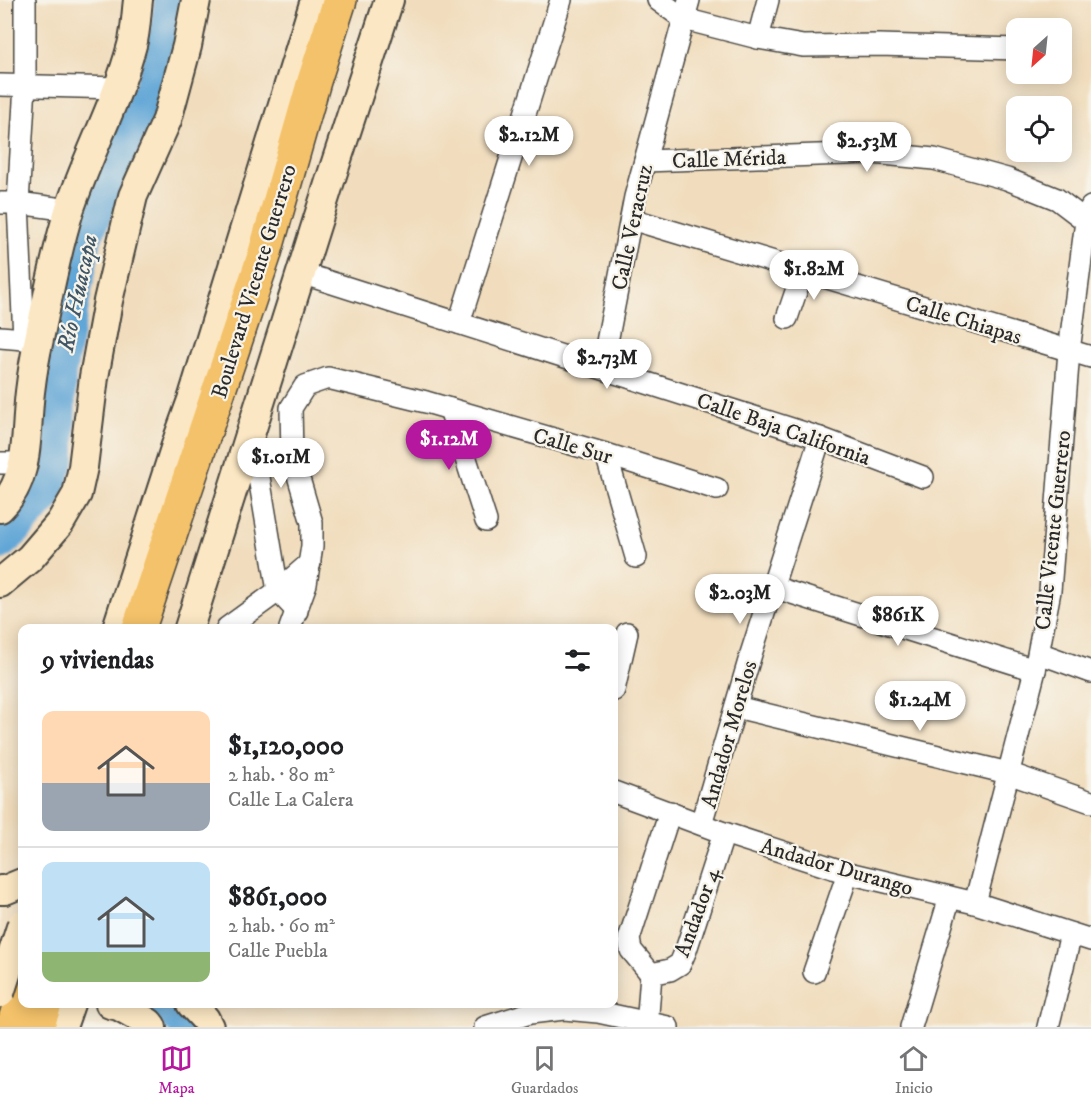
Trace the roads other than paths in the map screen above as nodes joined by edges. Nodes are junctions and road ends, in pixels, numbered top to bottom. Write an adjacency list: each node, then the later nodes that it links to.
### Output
1 (25, 0): 15 (street)
2 (138, 0): 16 (main road)
3 (195, 0): 44 (main road)
4 (315, 0): 32 (main road, Boulevard Vicente Guerrero)
5 (340, 0): 22 (highway, Boulevard Vicente Guerrero)
6 (363, 0): 50 (highway, Boulevard Vicente Guerrero)
7 (389, 0): 24 (main road, Boulevard Vicente Guerrero)
8 (561, 0): 26 (street)
9 (658, 0): 11 (street)
10 (768, 0): 12 (street)
11 (687, 9): 12 (street); 17 (street, Calle Veracruz)
12 (758, 38): 13 (street)
13 (1006, 49)
14 (0, 85): 15 (street)
15 (25, 86): 16 (street); 18 (street)
16 (119, 88): 19 (main road)
17 (645, 161): 20 (street, Calle Mérida); 21 (street, Calle Veracruz)
18 (9, 203): 19 (street); 28 (street)
19 (70, 210): 28 (main road)
20 (1089, 214): 29 (street, Calle Vicente Guerrero)
21 (631, 219): 23 (street, Calle Chiapas); 31 (street, Calle Veracruz)
22 (264, 256): 32 (highway); 49 (highway, Boulevard Vicente Guerrero)
23 (803, 271): 25 (street); 29 (street, Calle Chiapas)
24 (301, 273): 26 (street, Calle Baja California); 34 (main road, Boulevard Vicente Guerrero)
25 (787, 318)
26 (459, 323): 31 (street, Calle Baja California)
27 (0, 337): 28 (street)
28 (31, 340): 37 (main road)
29 (1069, 351): 30 (street, Calle Chiapas); 54 (street, Calle Vicente Guerrero)
30 (1091, 357)
31 (602, 368): 35 (street, Calle Baja California)
32 (192, 400): 48 (main road, Boulevard Vicente Guerrero)
33 (450, 409): 36 (street, Calle Sur); 41 (street); 43 (street, Calle Sur)
34 (251, 431): 46 (street); 51 (main road, Boulevard Vicente Guerrero)
35 (820, 438): 38 (street, Calle Baja California); 45 (street, Andador Morelos)
36 (606, 454): 39 (street, Calle Sur); 42 (street)
37 (12, 463): 40 (main road)
38 (923, 477)
39 (717, 489)
40 (0, 508)
41 (486, 521)
42 (636, 557)
43 (310, 563): 46 (street); 47 (street, Calle Sur)
44 (0, 583)
45 (773, 587): 54 (street); 57 (street, Andador Morelos)
46 (278, 591): 47 (street); 52 (street)
47 (294, 620)
48 (118, 624)
49 (140, 624)
50 (164, 624)
51 (190, 624)
52 (233, 624)
53 (627, 633): 55 (street)
54 (1037, 661): 56 (street); 58 (street, Calle Vicente Guerrero)
55 (618, 672)
56 (1091, 672)
57 (736, 707): 58 (street); 62 (street, Andador Morelos)
58 (1008, 773): 60 (street); 68 (street, Calle Vicente Guerrero)
59 (618, 793): 61 (street, Andador Durango)
60 (1091, 802)
61 (670, 812): 62 (street, Andador Durango); 74 (street)
62 (701, 824): 63 (street, Andador Durango)
63 (724, 833): 64 (street, Andador Durango); 74 (street, Andador 4)
64 (848, 873): 67 (street, Andador Durango); 73 (street)
65 (18, 885): 66 (main road)
66 (0, 890)
67 (950, 897): 68 (street, Andador Durango); 83 (street)
68 (975, 903): 71 (street, Andador Durango)
69 (0, 930): 70 (main road)
70 (18, 935)
71 (1081, 937): 84 (street)
72 (0, 970): 75 (main road)
73 (814, 972)
74 (651, 974): 78 (street)
75 (18, 990)
76 (123, 1008): 79 (main road)
77 (195, 1008): 80 (main road)
78 (647, 1024): 81 (street); 82 (street)
79 (152, 1027)
80 (209, 1027)
81 (485, 1027)
82 (668, 1027)
83 (911, 1027)
84 (1048, 1027)

